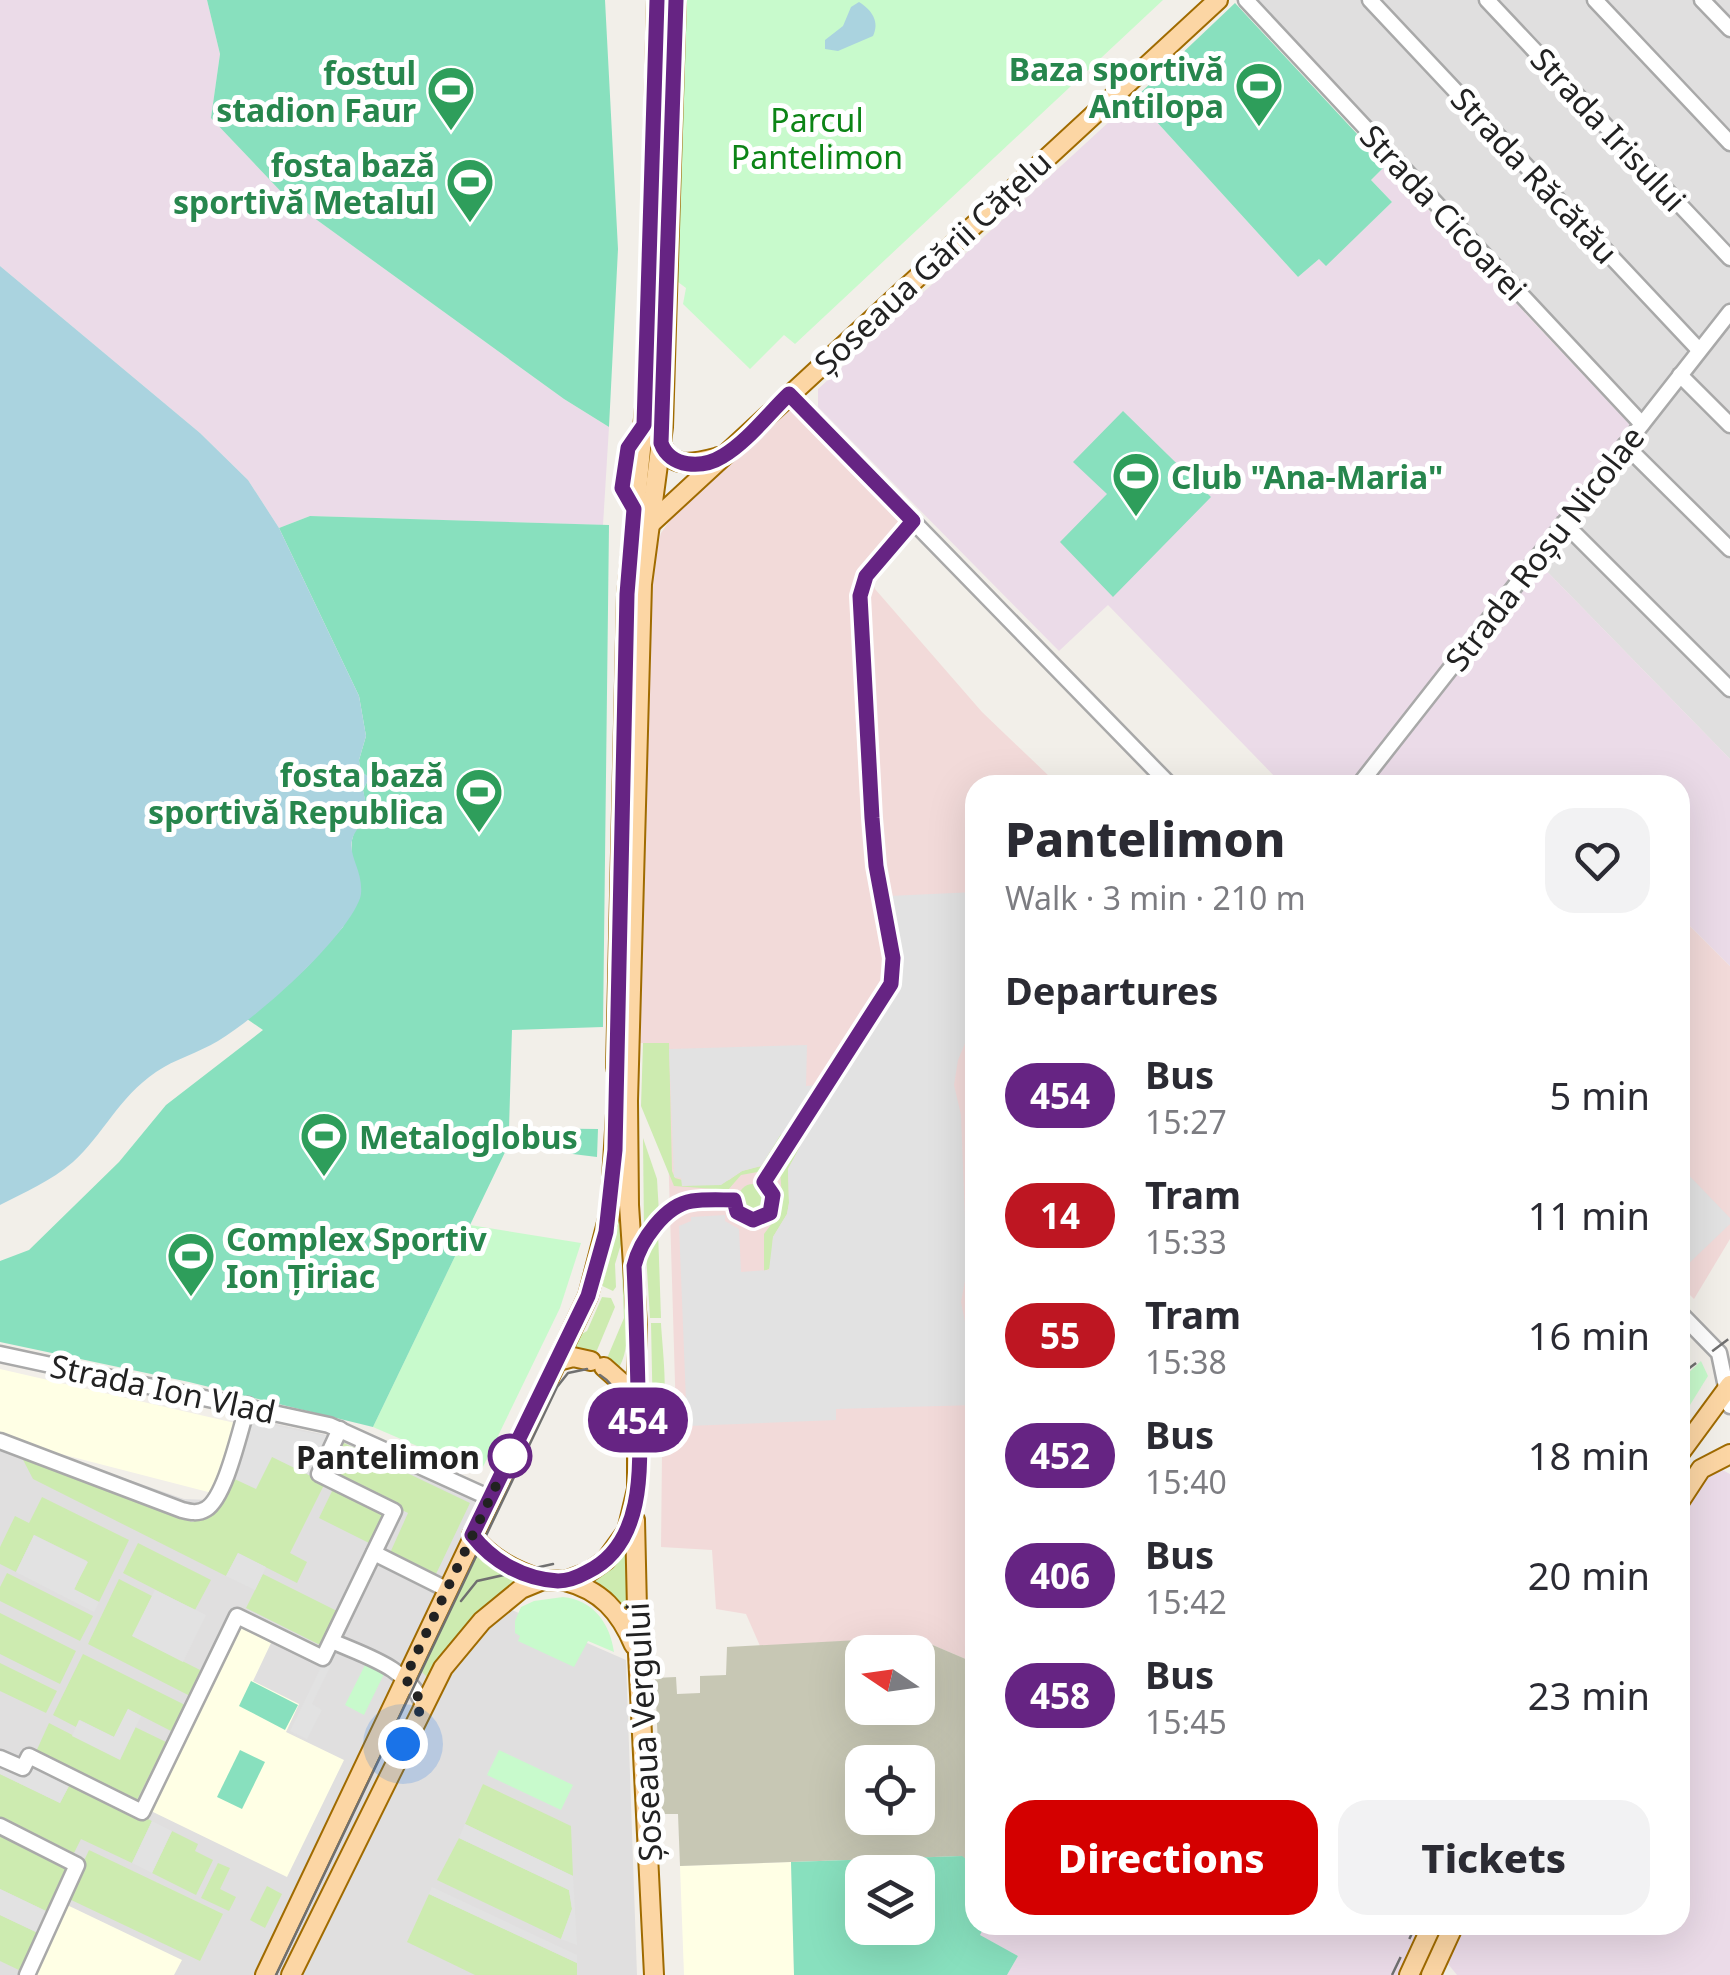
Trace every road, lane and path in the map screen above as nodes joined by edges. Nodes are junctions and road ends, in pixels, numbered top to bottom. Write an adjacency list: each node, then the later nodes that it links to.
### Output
1 (657, 0): 21 (main road)
2 (676, 0): 18 (main road)
3 (1218, 0): 15 (main road, Șoseaua Gării Cățelu)
4 (1246, 0): 16 (street, Strada Cicoarei)
5 (1370, 0): 13 (street, Strada Răcătău)
6 (1487, 0): 11 (street, Strada Irisului)
7 (1594, 0): 10 (street)
8 (1702, 0): 9 (street)
9 (1730, 29)
10 (1730, 143)
11 (1730, 258)
12 (1729, 316): 13 (street, Strada Roșu Nicolae)
13 (1700, 350): 14 (street, Strada Roșu Nicolae)
14 (1680, 376): 16 (street, Strada Roșu Nicolae); 17 (street)
15 (789, 394): 20 (main road, Șoseaua Gării Cățelu); 27 (street)
16 (1642, 424): 19 (street, Strada Roșu Nicolae)
17 (1730, 425)
18 (661, 443): 20 (main road); 23 (main road)
19 (1625, 445): 22 (street, Strada Roșu Nicolae); 25 (street)
20 (722, 457): 23 (main road, Șoseaua Gării Cățelu)
21 (634, 509): 23 (main road); 24 (main road)
22 (1564, 523): 26 (street); 28 (street, Strada Roșu Nicolae)
23 (648, 526): 24 (main road, Șoseaua Gării Cățelu); 35 (main road)
24 (630, 548): 32 (main road)
25 (1730, 549)
26 (1730, 688)
27 (1160, 775)
28 (1367, 775)
29 (1690, 1322): 31 (street)
30 (0, 1354): 34 (street, Strada Ion Vlad)
31 (1724, 1354): 33 (street)
32 (558, 1361): 35 (main road); 42 (main road)
33 (1729, 1393): 38 (main road)
34 (248, 1405): 36 (street, Strada Ion Vlad); 37 (street)
35 (638, 1418): 41 (main road)
36 (340, 1429): 42 (street, Strada Ion Vlad); 44 (street)
37 (0, 1441)
38 (1690, 1441)
39 (1730, 1454): 40 (main road)
40 (1690, 1486)
41 (638, 1489): 46 (main road); 49 (main road, Șoseaua Vergului)
42 (490, 1498): 43 (main road)
43 (472, 1535): 45 (main road); 47 (main road)
44 (374, 1554): 47 (street); 48 (street)
45 (543, 1580): 46 (main road); 51 (main road)
46 (566, 1581): 49 (main road)
47 (446, 1590): 50 (main road)
48 (332, 1640): 50 (street); 52 (street)
49 (638, 1654): 59 (main road, Șoseaua Vergului)
50 (405, 1678): 51 (street); 57 (main road)
51 (423, 1704): 58 (main road)
52 (0, 1758)
53 (0, 1826): 56 (street)
54 (1427, 1935): 60 (main road)
55 (1449, 1935): 61 (main road)
56 (27, 1975)
57 (265, 1975)
58 (291, 1975)
59 (654, 1975)
60 (1409, 1975)
61 (1431, 1975)

